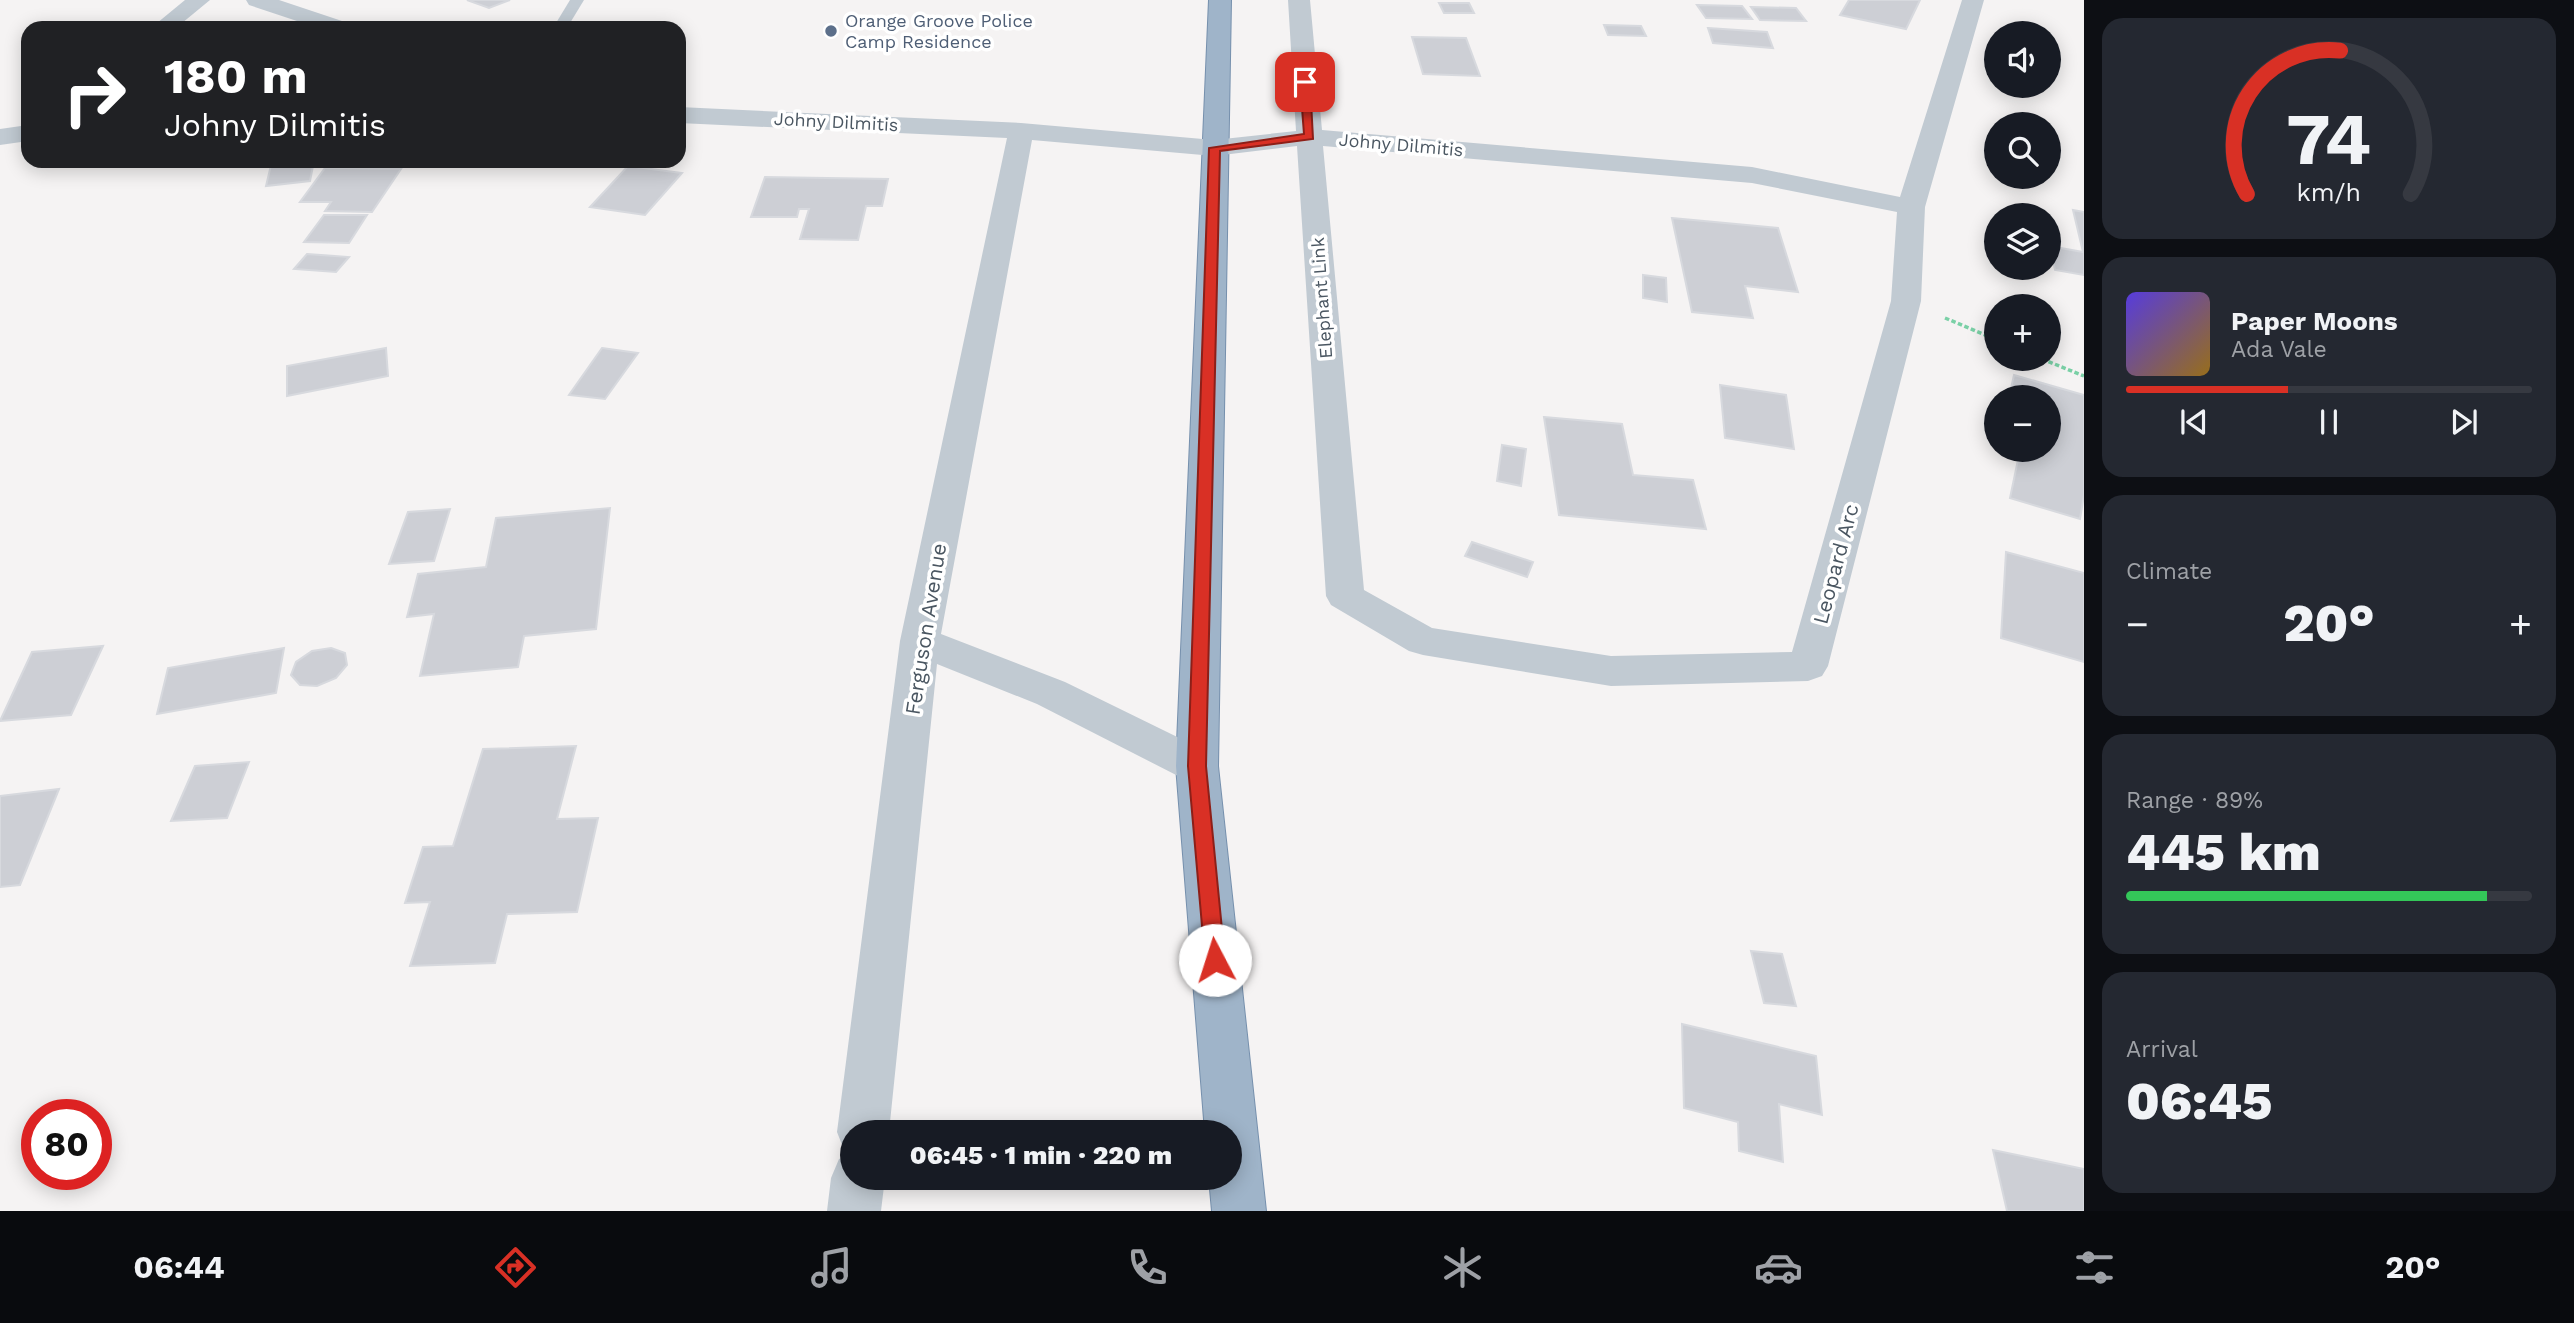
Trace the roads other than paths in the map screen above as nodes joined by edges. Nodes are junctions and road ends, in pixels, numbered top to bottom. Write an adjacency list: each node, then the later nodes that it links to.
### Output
1 (199, 0): 7 (street)
2 (257, 0): 8 (street)
3 (577, 0): 9 (lane)
4 (1220, 0): 15 (highway)
5 (1299, 0): 14 (street, Elephant Link)
6 (1973, 0): 16 (street, Leopard Arc)
7 (171, 21)
8 (319, 21)
9 (564, 21)
10 (686, 115): 11 (street, Johny Dilmitis)
11 (1021, 131): 15 (street, Johny Dilmitis); 18 (street, Ferguson Avenue)
12 (21, 133): 13 (street)
13 (0, 137)
14 (1309, 137): 15 (street, Johny Dilmitis); 16 (street, Johny Dilmitis); 17 (street, Elephant Link)
15 (1214, 148): 19 (highway)
16 (1911, 208): 17 (street, Leopard Arc)
17 (1345, 596)
18 (920, 642): 19 (street); 20 (street, Ferguson Avenue)
19 (1197, 766): 23 (highway)
20 (864, 1120)
21 (857, 1190): 22 (street)
22 (854, 1211)
23 (1239, 1211)

